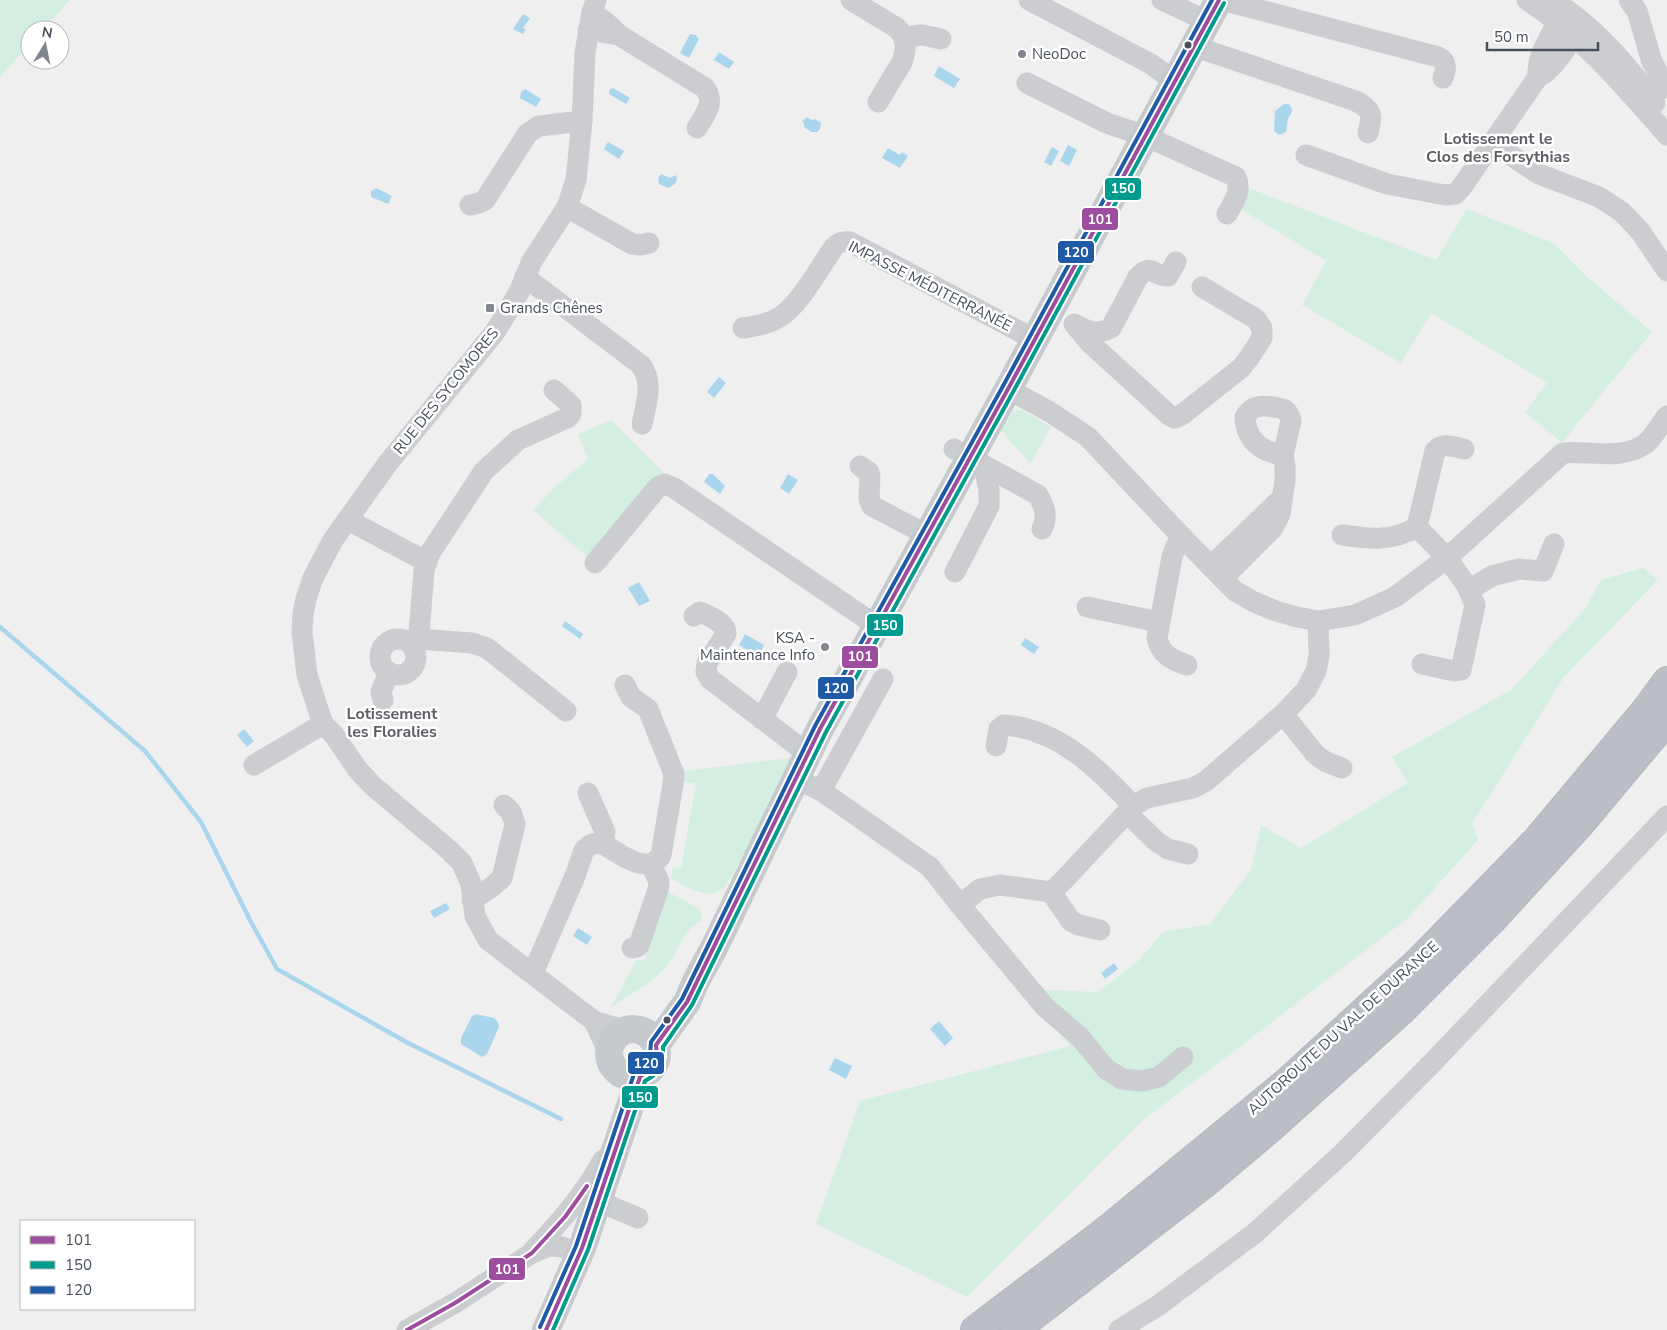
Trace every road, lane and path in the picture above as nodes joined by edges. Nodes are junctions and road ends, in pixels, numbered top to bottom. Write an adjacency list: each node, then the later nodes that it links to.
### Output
1 (851, 0): 10 (street)
2 (1029, 0): 14 (street)
3 (1162, 0): 7 (street)
4 (1527, 0): 9 (street)
5 (1547, 0): 9 (street)
6 (1629, 0): 16 (street)
7 (1216, 7): 12 (main road); 13 (street)
8 (592, 14): 19 (street, RUE DES SYCOMORES); 20 (street)
9 (1570, 18): 18 (street); 23 (street); 24 (street)
10 (904, 37): 11 (street); 17 (street)
11 (941, 39)
12 (1193, 46): 14 (main road); 21 (street)
13 (1444, 78)
14 (1174, 81): 22 (main road)
15 (1027, 83): 22 (street)
16 (1667, 88)
17 (878, 102)
18 (1667, 119)
19 (582, 121): 26 (street); 27 (street, RUE DES SYCOMORES)
20 (697, 128)
21 (1368, 133)
22 (1145, 136): 28 (street); 34 (main road)
23 (1667, 136)
24 (1492, 143): 25 (street); 31 (street)
25 (1306, 155)
26 (470, 205)
27 (568, 207): 29 (street); 32 (street, RUE DES SYCOMORES)
28 (1227, 214)
29 (650, 243)
30 (1176, 262): 35 (street)
31 (1667, 270)
32 (525, 276): 41 (street); 46 (street, RUE DES SYCOMORES)
33 (1202, 286): 35 (street)
34 (1052, 307): 35 (street); 37 (main road)
35 (1074, 325)
36 (744, 328): 37 (street, IMPASSE MÉDITERRANÉE)
37 (1034, 339): 38 (main road)
38 (1008, 389): 44 (main road); 51 (street)
39 (554, 390): 54 (street)
40 (1667, 416): 53 (street)
41 (642, 424)
42 (1464, 448): 47 (street)
43 (1283, 455): 57 (street)
44 (969, 458): 48 (street); 49 (main road); 56 (street)
45 (860, 466): 49 (street)
46 (348, 520): 54 (street); 76 (street, RUE DES SYCOMORES)
47 (1417, 527): 50 (street); 53 (street)
48 (1042, 529)
49 (927, 535): 63 (main road)
50 (1342, 535)
51 (1182, 538): 57 (street); 62 (street)
52 (1554, 544): 58 (street)
53 (1447, 558): 58 (street); 61 (street)
54 (427, 562): 64 (street)
55 (595, 563): 63 (street)
56 (955, 572)
57 (1217, 572): 61 (street)
58 (1469, 590): 65 (street)
59 (1087, 607): 62 (street)
60 (694, 616): 74 (street)
61 (1318, 621): 73 (street)
62 (1159, 622): 66 (street)
63 (877, 626): 78 (main road)
64 (415, 642): 71 (street); 72 (street)
65 (1422, 664)
66 (1187, 665)
67 (787, 672): 74 (street)
68 (883, 679): 82 (street)
69 (1667, 682): 107 (highway, AUTOROUTE DU VAL DE DURANCE)
70 (625, 685): 89 (street)
71 (383, 700)
72 (566, 711)
73 (1283, 714): 80 (street); 85 (street)
74 (762, 719): 78 (street)
75 (1667, 720): 100 (highway, AUTOROUTE DU VAL DE DURANCE)
76 (323, 724): 79 (street); 91 (street)
77 (996, 746): 85 (street)
78 (808, 754): 81 (main road)
79 (254, 765)
80 (1342, 768)
81 (796, 778): 82 (street); 96 (main road)
82 (823, 792): 92 (street)
83 (588, 793): 87 (street)
84 (504, 805): 91 (street)
85 (1130, 809): 88 (street); 90 (street)
86 (1667, 816): 110 (street)
87 (603, 844): 89 (street); 95 (street)
88 (1188, 854)
89 (651, 864): 94 (street)
90 (1051, 892): 92 (street); 93 (street)
91 (472, 900): 95 (street)
92 (960, 905): 97 (street)
93 (1100, 930)
94 (632, 948)
95 (534, 974): 96 (street)
96 (631, 1039): 98 (main road); 98 (main road)
97 (1183, 1057)
98 (632, 1076): 99 (main road)
99 (628, 1114): 101 (main road); 104 (street)
100 (1204, 1184): 108 (highway, AUTOROUTE DU VAL DE DURANCE); 109 (highway)
101 (598, 1201): 102 (street); 103 (main road)
102 (638, 1218)
103 (581, 1250): 104 (street); 106 (main road)
104 (532, 1253): 105 (street)
105 (406, 1330)
106 (546, 1330)
107 (975, 1330)
108 (1015, 1330)
109 (1030, 1330)
110 (1120, 1330)

